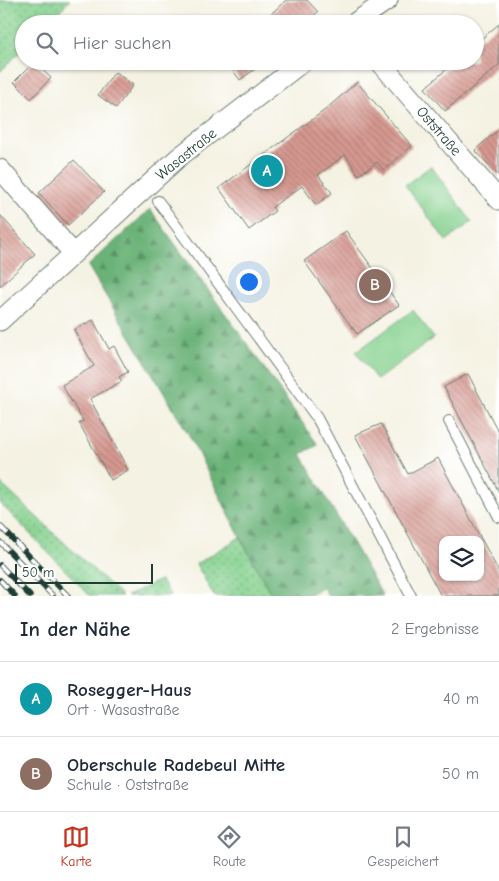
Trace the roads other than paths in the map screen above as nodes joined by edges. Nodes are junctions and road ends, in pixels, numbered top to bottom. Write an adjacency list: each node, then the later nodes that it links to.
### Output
1 (364, 0): 3 (street)
2 (388, 0): 4 (street)
3 (356, 15)
4 (366, 15)
5 (292, 70): 10 (street, Wasastraße)
6 (387, 70): 8 (street, Oststraße)
7 (0, 169): 10 (street)
8 (499, 200)
9 (158, 201): 14 (lane)
10 (73, 253): 11 (street, Wasastraße)
11 (0, 321)
12 (449, 421): 13 (lane)
13 (499, 517)
14 (411, 596)

